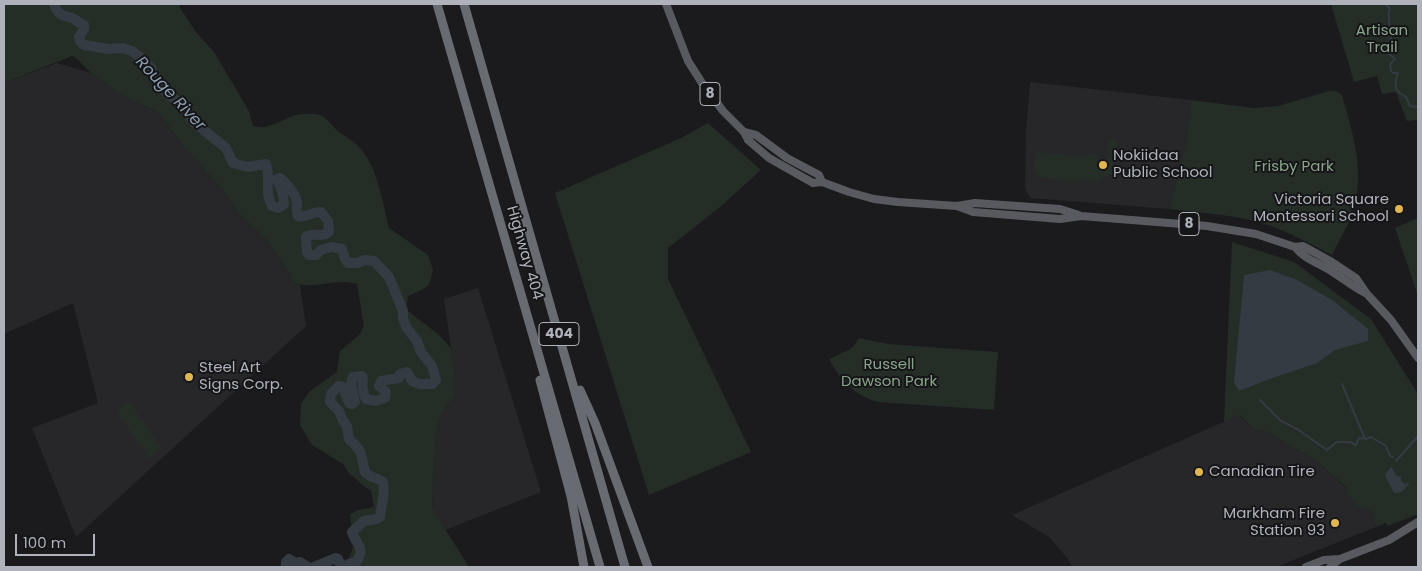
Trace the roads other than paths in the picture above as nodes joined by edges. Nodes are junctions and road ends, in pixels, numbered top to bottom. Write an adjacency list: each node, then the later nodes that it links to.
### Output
1 (437, 4): 4 (highway, Highway 404 / 404)
2 (464, 4): 6 (highway, Highway 404 / 404)
3 (666, 4): 5 (main road, 8)
4 (518, 280): 11 (highway); 12 (highway, Highway 404 / 404)
5 (1418, 358)
6 (566, 360): 13 (highway, Highway 404 / 404); 14 (highway)
7 (1418, 522): 8 (main road)
8 (1408, 530): 9 (main road); 10 (main road)
9 (1418, 532)
10 (1340, 559): 15 (main road); 16 (main road)
11 (584, 567)
12 (600, 567)
13 (626, 567)
14 (648, 567)
15 (1306, 567)
16 (1330, 567)

